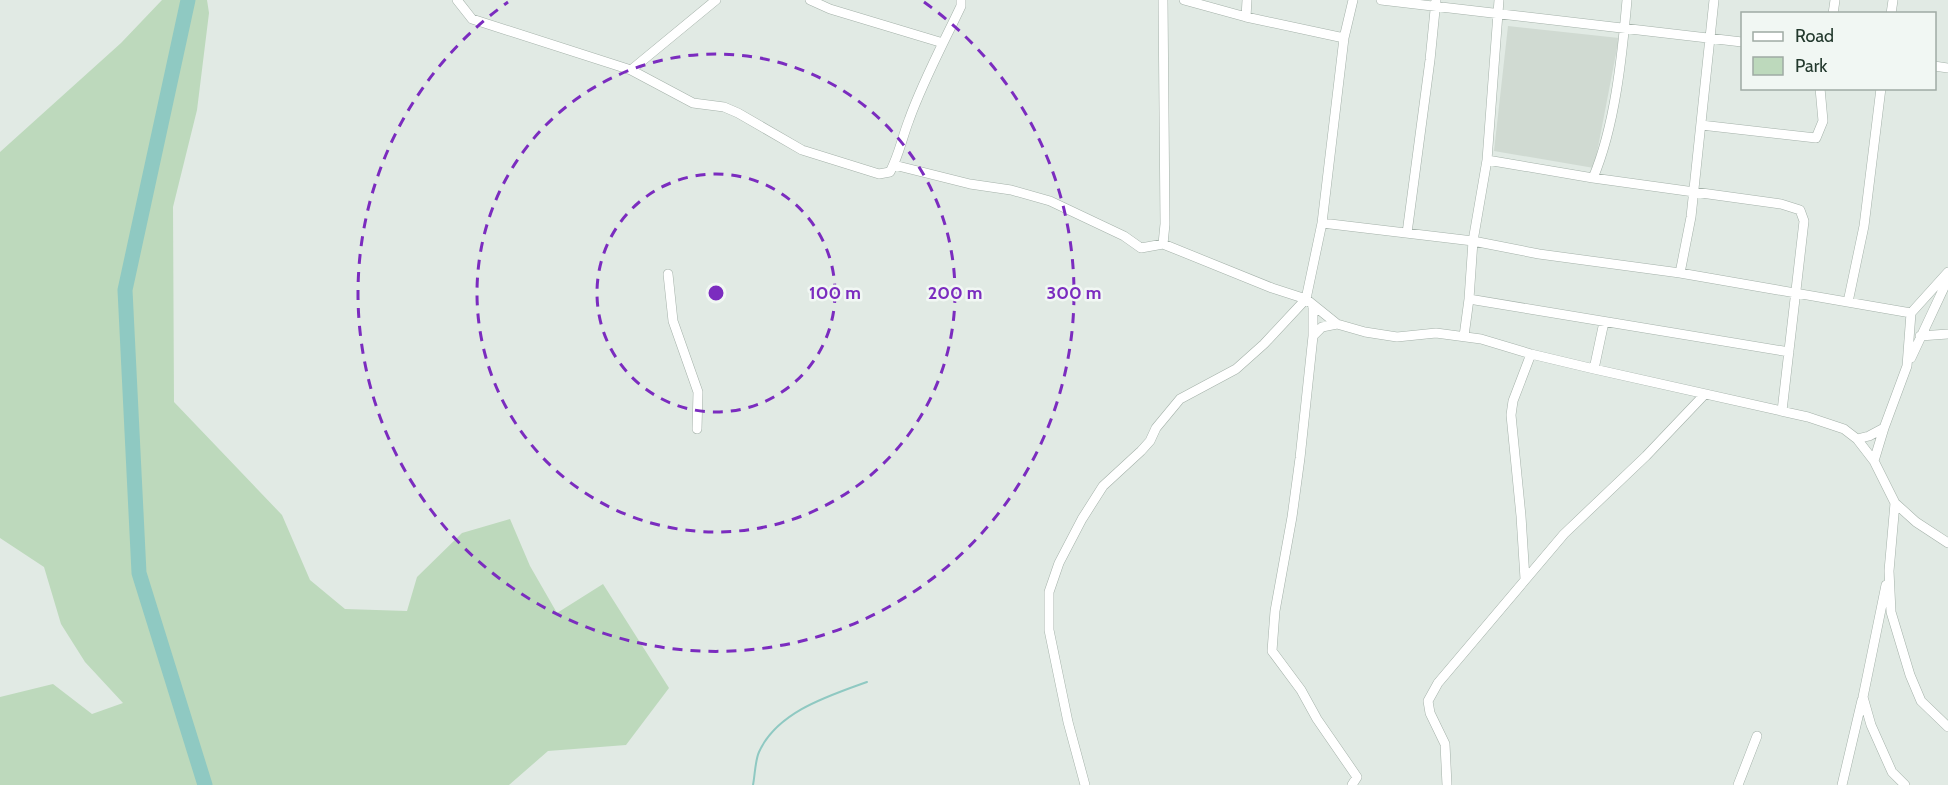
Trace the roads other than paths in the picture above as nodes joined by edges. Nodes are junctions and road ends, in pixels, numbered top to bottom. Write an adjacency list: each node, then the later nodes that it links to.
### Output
1 (457, 0): 21 (street)
2 (717, 0): 21 (street)
3 (810, 0): 20 (street)
4 (961, 0): 20 (street)
5 (1163, 0): 32 (street)
6 (1184, 0): 15 (street)
7 (1247, 0): 15 (street)
8 (1353, 0): 17 (street)
9 (1381, 0): 13 (street)
10 (1499, 0): 14 (street)
11 (1627, 0): 16 (street)
12 (1714, 0): 18 (street)
13 (1436, 3): 14 (street); 30 (street)
14 (1497, 15): 16 (street); 25 (street)
15 (1246, 17): 17 (street)
16 (1624, 29): 18 (street); 27 (street)
17 (1344, 38): 29 (street)
18 (1710, 40): 19 (street); 24 (street)
19 (1741, 42)
20 (943, 43): 26 (street)
21 (631, 70): 26 (street)
22 (1820, 90): 24 (street)
23 (1881, 90): 40 (street)
24 (1701, 125): 28 (street)
25 (1487, 160): 27 (street); 31 (street)
26 (894, 165): 32 (street)
27 (1593, 178): 28 (street)
28 (1693, 191): 34 (street); 37 (street)
29 (1322, 223): 30 (street); 39 (street)
30 (1407, 233): 31 (street)
31 (1473, 241): 34 (street); 38 (street)
32 (1163, 244): 39 (street)
33 (1948, 272): 41 (street)
34 (1680, 273): 37 (street)
35 (669, 274): 55 (street)
36 (1948, 279): 47 (street)
37 (1795, 292): 40 (street); 48 (street)
38 (1469, 299): 42 (street); 46 (street)
39 (1309, 302): 43 (street); 45 (street); 65 (street)
40 (1848, 302): 41 (street)
41 (1911, 313): 50 (street)
42 (1604, 322): 48 (street); 51 (street)
43 (1337, 324): 45 (street); 46 (street)
44 (1948, 334): 47 (street)
45 (1313, 336): 66 (street)
46 (1464, 336): 49 (street)
47 (1920, 336): 50 (street)
48 (1789, 352): 53 (street)
49 (1531, 354): 51 (street); 61 (street)
50 (1907, 366): 54 (street)
51 (1594, 369): 52 (street)
52 (1705, 394): 53 (street); 61 (street)
53 (1782, 411): 56 (street)
54 (1884, 428): 56 (street); 57 (street)
55 (697, 429)
56 (1857, 439): 57 (street)
57 (1874, 461): 58 (street)
58 (1895, 503): 59 (street); 60 (street)
59 (1948, 543)
60 (1889, 571): 62 (street); 63 (street)
61 (1525, 579): 67 (street)
62 (1863, 698): 69 (street); 70 (street)
63 (1948, 727)
64 (1757, 736): 68 (street)
65 (1085, 785)
66 (1352, 785)
67 (1447, 785)
68 (1738, 785)
69 (1842, 785)
70 (1905, 785)

